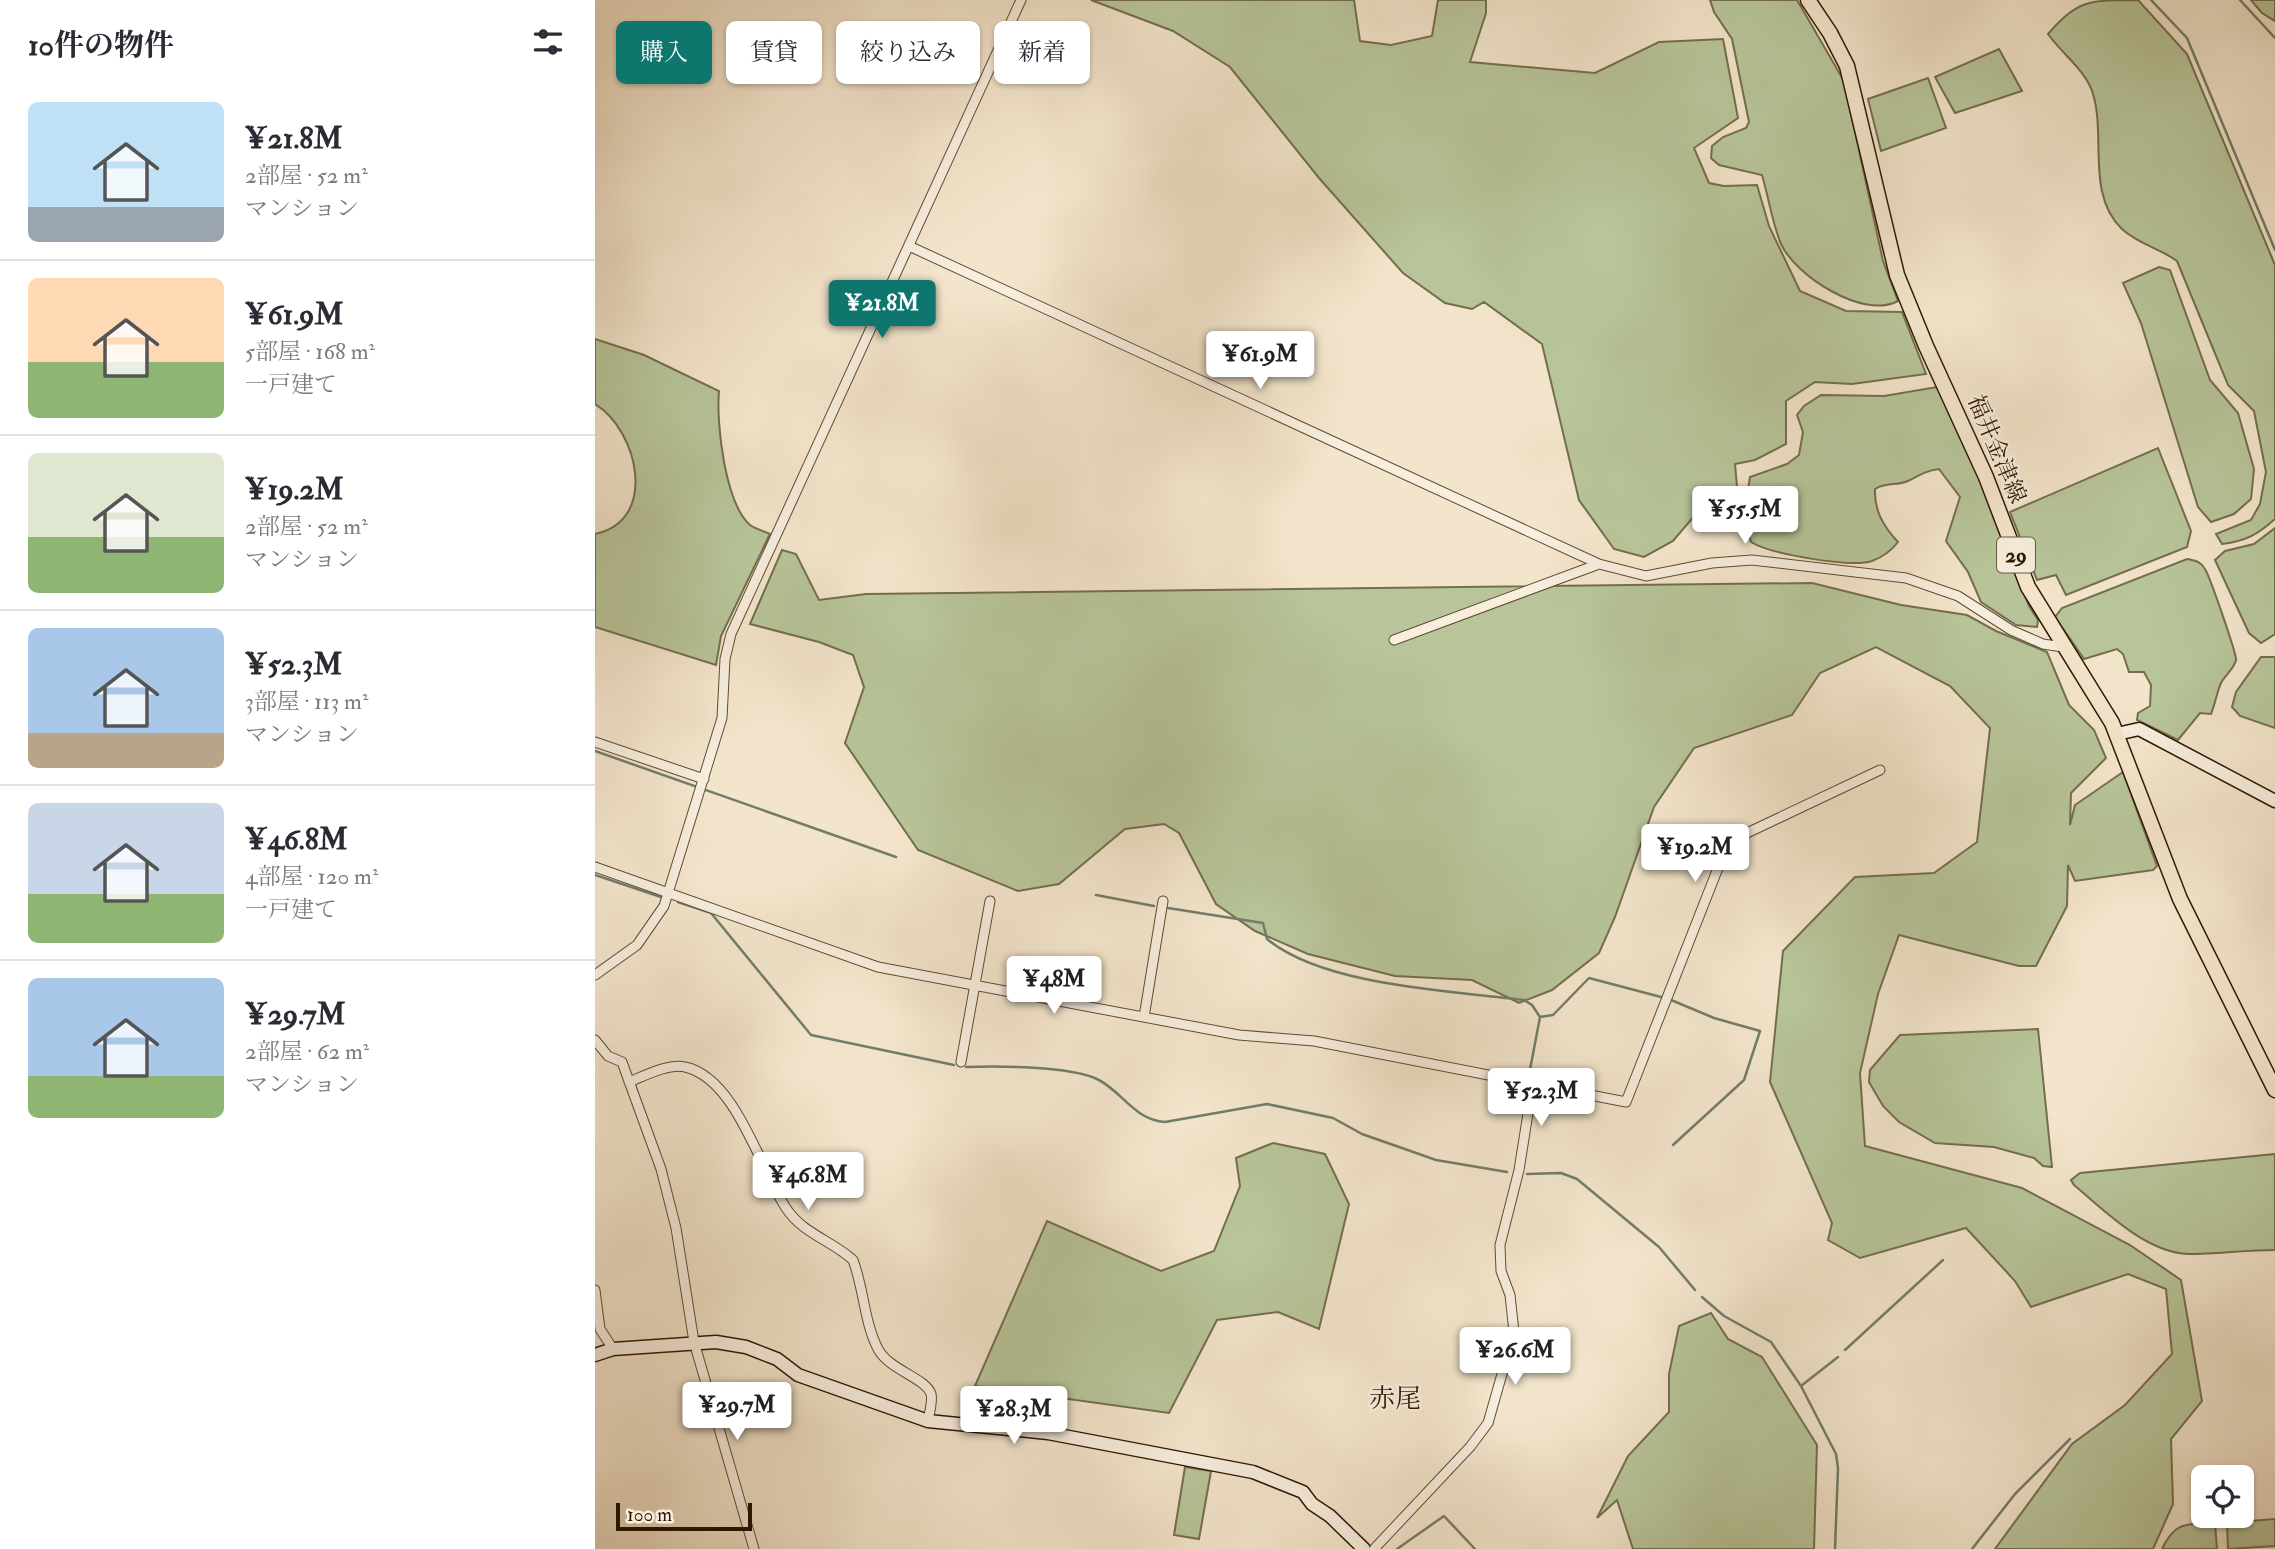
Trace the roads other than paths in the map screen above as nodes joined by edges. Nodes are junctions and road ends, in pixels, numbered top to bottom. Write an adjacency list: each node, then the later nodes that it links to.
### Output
1 (1021, 0): 3 (street)
2 (1808, 0): 6 (main road, 福井金津線 / 29)
3 (909, 246): 4 (street); 10 (street)
4 (1599, 564): 5 (street); 6 (street)
5 (1394, 640)
6 (2063, 647): 7 (main road, 福井金津線 / 29)
7 (2117, 734): 11 (street); 23 (main road, 福井金津線 / 29)
8 (595, 742): 10 (street)
9 (1880, 770): 22 (street)
10 (704, 779): 13 (street)
11 (2275, 801)
12 (595, 867): 13 (street)
13 (669, 892): 16 (street); 17 (street)
14 (989, 901): 17 (street)
15 (1163, 901): 18 (street)
16 (595, 975)
17 (972, 985): 18 (street); 20 (street)
18 (1143, 1017): 22 (street)
19 (595, 1040): 21 (street)
20 (961, 1062)
21 (629, 1082): 25 (street); 28 (street)
22 (1533, 1082): 31 (street)
23 (2275, 1090)
24 (595, 1290): 26 (street)
25 (694, 1342): 26 (street); 28 (street); 29 (street)
26 (613, 1349): 27 (street)
27 (595, 1355)
28 (928, 1421): 30 (street)
29 (754, 1549)
30 (1364, 1549)
31 (1374, 1549)

